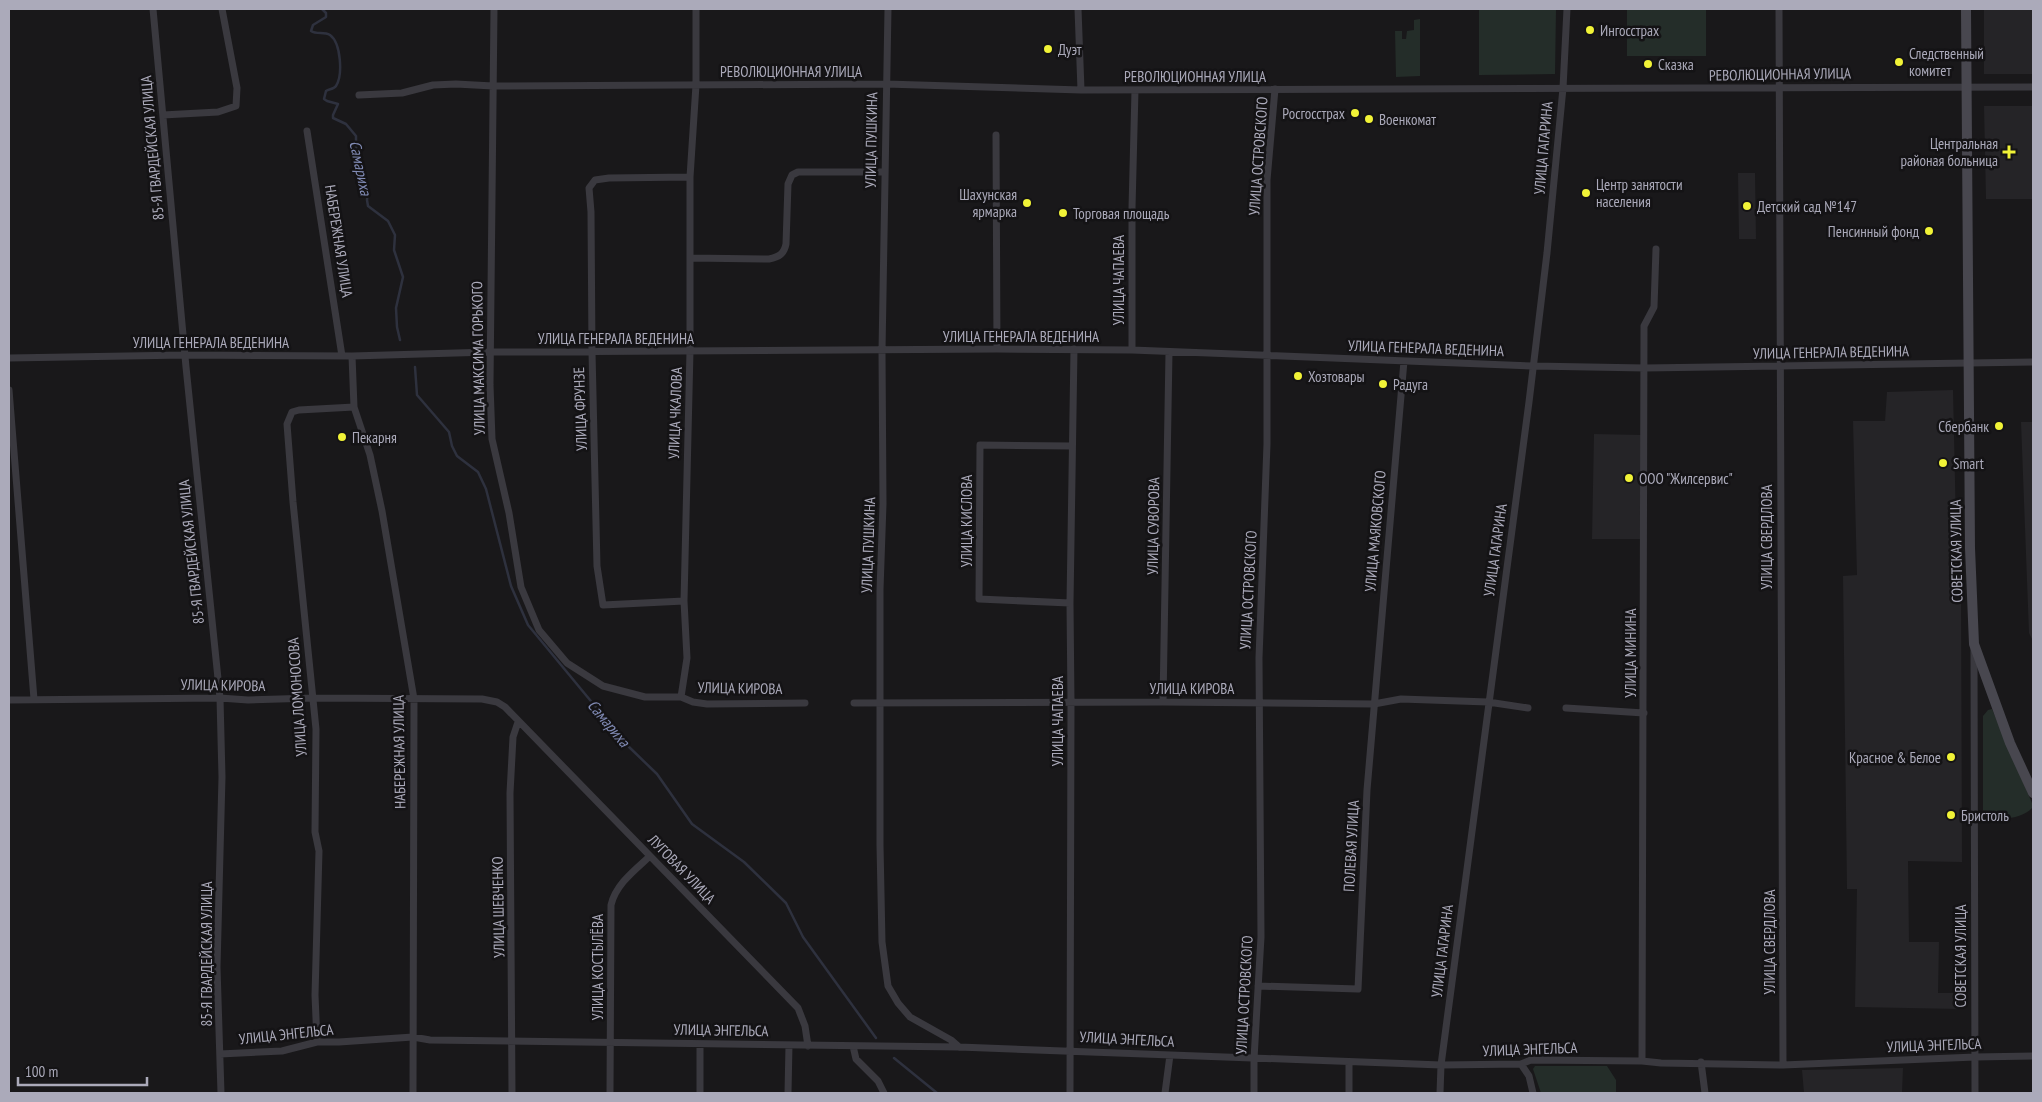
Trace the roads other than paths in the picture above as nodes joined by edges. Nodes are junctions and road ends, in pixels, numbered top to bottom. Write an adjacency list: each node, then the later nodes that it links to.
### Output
1 (153, 9): 21 (street, 85-Я ГВАРДЕЙСКАЯ УЛИЦА)
2 (222, 9): 21 (street)
3 (494, 9): 12 (street, УЛИЦА МАКСИМА ГОРЬКОГО)
4 (696, 9): 11 (street, УЛИЦА ЧКАЛОВА)
5 (888, 9): 10 (street, УЛИЦА ПУШКИНА)
6 (1078, 9): 18 (street)
7 (1567, 9): 15 (street, УЛИЦА ГАГАРИНА)
8 (1779, 9): 16 (street, УЛИЦА СВЕРДЛОВА)
9 (1966, 9): 13 (street, СОВЕТСКАЯ УЛИЦА)
10 (886, 84): 11 (street, РЕВОЛЮЦИОННАЯ УЛИЦА); 18 (street, РЕВОЛЮЦИОННАЯ УЛИЦА); 24 (street, УЛИЦА ПУШКИНА)
11 (696, 85): 12 (street, РЕВОЛЮЦИОННАЯ УЛИЦА); 25 (street, УЛИЦА ЧКАЛОВА)
12 (494, 86): 20 (street, РЕВОЛЮЦИОННАЯ УЛИЦА); 33 (street, УЛИЦА МАКСИМА ГОРЬКОГО)
13 (1967, 86): 14 (street, РЕВОЛЮЦИОННАЯ УЛИЦА); 16 (street, РЕВОЛЮЦИОННАЯ УЛИЦА); 43 (street, СОВЕТСКАЯ УЛИЦА)
14 (2033, 87)
15 (1563, 88): 16 (street, РЕВОЛЮЦИОННАЯ УЛИЦА); 17 (street, РЕВОЛЮЦИОННАЯ УЛИЦА); 44 (street, УЛИЦА ГАГАРИНА)
16 (1779, 88): 45 (street, УЛИЦА СВЕРДЛОВА)
17 (1276, 89): 19 (street, РЕВОЛЮЦИОННАЯ УЛИЦА); 36 (street, УЛИЦА ОСТРОВСКОГО)
18 (1081, 90): 19 (street, РЕВОЛЮЦИОННАЯ УЛИЦА)
19 (1135, 90): 30 (street, УЛИЦА ЧАПАЕВА)
20 (359, 95)
21 (162, 115): 37 (street, 85-Я ГВАРДЕЙСКАЯ УЛИЦА)
22 (307, 130): 38 (street, НАБЕРЕЖНАЯ УЛИЦА)
23 (996, 135): 28 (street)
24 (885, 172): 27 (street); 32 (street, УЛИЦА ПУШКИНА)
25 (690, 177): 27 (street, УЛИЦА ЧКАЛОВА); 34 (street, УЛИЦА ФРУНЗЕ)
26 (1656, 249): 46 (street, УЛИЦА МИНИНА)
27 (690, 258): 31 (street, УЛИЦА ЧКАЛОВА)
28 (996, 349): 29 (street, УЛИЦА ГЕНЕРАЛА ВЕДЕНИНА); 32 (street, УЛИЦА ГЕНЕРАЛА ВЕДЕНИНА)
29 (1074, 349): 30 (street, УЛИЦА ГЕНЕРАЛА ВЕДЕНИНА); 49 (street, УЛИЦА ЧАПАЕВА)
30 (1132, 350): 35 (street, УЛИЦА ГЕНЕРАЛА ВЕДЕНИНА)
31 (690, 351): 32 (street, УЛИЦА ГЕНЕРАЛА ВЕДЕНИНА); 34 (street, УЛИЦА ГЕНЕРАЛА ВЕДЕНИНА); 50 (street, УЛИЦА ЧКАЛОВА)
32 (882, 351): 65 (street, УЛИЦА ПУШКИНА)
33 (490, 352): 34 (street, УЛИЦА ГЕНЕРАЛА ВЕДЕНИНА); 39 (street, УЛИЦА ГЕНЕРАЛА ВЕДЕНИНА); 53 (street, УЛИЦА МАКСИМА ГОРЬКОГО)
34 (592, 352): 50 (street, УЛИЦА ФРУНЗЕ)
35 (1169, 352): 36 (street, УЛИЦА ГЕНЕРАЛА ВЕДЕНИНА); 60 (street, УЛИЦА СУВОРОВА)
36 (1267, 355): 41 (street, УЛИЦА ГЕНЕРАЛА ВЕДЕНИНА); 61 (street, УЛИЦА ОСТРОВСКОГО)
37 (185, 356): 38 (street, УЛИЦА ГЕНЕРАЛА ВЕДЕНИНА); 40 (street, УЛИЦА ГЕНЕРАЛА ВЕДЕНИНА); 55 (street, 85-Я ГВАРДЕЙСКАЯ УЛИЦА)
38 (342, 356): 39 (street, УЛИЦА ГЕНЕРАЛА ВЕДЕНИНА)
39 (352, 356): 48 (street, НАБЕРЕЖНАЯ УЛИЦА)
40 (9, 358)
41 (1404, 361): 44 (street, УЛИЦА ГЕНЕРАЛА ВЕДЕНИНА); 67 (street, УЛИЦА МАЯКОВСКОГО)
42 (2033, 362): 43 (street, УЛИЦА ГЕНЕРАЛА ВЕДЕНИНА)
43 (1968, 363): 45 (street, УЛИЦА ГЕНЕРАЛА ВЕДЕНИНА); 52 (street, СОВЕТСКАЯ УЛИЦА)
44 (1533, 366): 46 (street, УЛИЦА ГЕНЕРАЛА ВЕДЕНИНА); 62 (street, УЛИЦА ГАГАРИНА)
45 (1779, 367): 46 (street, УЛИЦА ГЕНЕРАЛА ВЕДЕНИНА); 95 (street, УЛИЦА СВЕРДЛОВА)
46 (1645, 368): 70 (street, УЛИЦА МИНИНА)
47 (9, 390): 57 (street)
48 (354, 407): 56 (street, УЛИЦА ЛОМОНОСОВА); 58 (street, НАБЕРЕЖНАЯ УЛИЦА)
49 (1072, 446): 51 (street, УЛИЦА ЧАПАЕВА); 51 (street, УЛИЦА КИСЛОВА)
50 (684, 601): 54 (street, УЛИЦА ЧКАЛОВА)
51 (1070, 603): 66 (street, УЛИЦА ЧАПАЕВА)
52 (1974, 644): 72 (street); 88 (street, СОВЕТСКАЯ УЛИЦА)
53 (645, 697): 54 (street, УЛИЦА КИРОВА)
54 (681, 697): 63 (street, УЛИЦА КИРОВА)
55 (220, 698): 56 (street, УЛИЦА КИРОВА); 57 (street, УЛИЦА КИРОВА); 85 (street, 85-Я ГВАРДЕЙСКАЯ УЛИЦА)
56 (313, 698): 58 (street, УЛИЦА КИРОВА); 77 (street, УЛИЦА ЛОМОНОСОВА)
57 (34, 699): 59 (street, УЛИЦА КИРОВА)
58 (414, 699): 71 (street, УЛИЦА КИРОВА); 75 (street, НАБЕРЕЖНАЯ УЛИЦА)
59 (9, 700)
60 (1163, 702): 61 (street, УЛИЦА КИРОВА); 66 (street, УЛИЦА КИРОВА)
61 (1259, 702): 67 (street, УЛИЦА КИРОВА); 74 (street, УЛИЦА ОСТРОВСКОГО)
62 (1488, 702): 67 (street, УЛИЦА КИРОВА); 68 (street, УЛИЦА КИРОВА); 94 (street, УЛИЦА ГАГАРИНА)
63 (804, 703)
64 (854, 703): 65 (street, УЛИЦА КИРОВА)
65 (880, 703): 66 (street, УЛИЦА КИРОВА); 83 (street, УЛИЦА ПУШКИНА)
66 (1071, 703): 84 (street, УЛИЦА ЧАПАЕВА)
67 (1374, 704): 74 (street, ПОЛЕВАЯ УЛИЦА)
68 (1528, 708)
69 (1566, 708): 70 (street)
70 (1644, 713): 90 (street, УЛИЦА МИНИНА)
71 (518, 722): 73 (street, ЛУГОВАЯ УЛИЦА); 76 (street, УЛИЦА ШЕВЧЕНКО)
72 (2033, 793)
73 (650, 856): 78 (street, УЛИЦА КОСТЫЛЁВА); 81 (street, ЛУГОВАЯ УЛИЦА)
74 (1258, 986): 89 (street, УЛИЦА ОСТРОВСКОГО)
75 (413, 1037): 76 (street, УЛИЦА ЭНГЕЛЬСА); 77 (street, УЛИЦА ЭНГЕЛЬСА); 97 (street, НАБЕРЕЖНАЯ УЛИЦА)
76 (513, 1041): 78 (street, УЛИЦА ЭНГЕЛЬСА); 98 (street, УЛИЦА ШЕВЧЕНКО)
77 (318, 1042): 85 (street, УЛИЦА ЭНГЕЛЬСА)
78 (611, 1042): 79 (street, УЛИЦА ЭНГЕЛЬСА); 99 (street, УЛИЦА КОСТЫЛЁВА)
79 (700, 1044): 80 (street, УЛИЦА ЭНГЕЛЬСА); 100 (street)
80 (789, 1045): 81 (street, УЛИЦА ЭНГЕЛЬСА); 101 (street)
81 (808, 1046): 82 (street, УЛИЦА ЭНГЕЛЬСА)
82 (853, 1046): 83 (street, УЛИЦА ЭНГЕЛЬСА); 102 (street)
83 (959, 1047): 84 (street, УЛИЦА ЭНГЕЛЬСА)
84 (1071, 1050): 86 (street, УЛИЦА ЭНГЕЛЬСА); 103 (street, УЛИЦА ЧАПАЕВА)
85 (220, 1054): 96 (street, 85-Я ГВАРДЕЙСКАЯ УЛИЦА)
86 (1170, 1055): 89 (street, УЛИЦА ЭНГЕЛЬСА); 104 (street)
87 (2033, 1056): 88 (street, УЛИЦА ЭНГЕЛЬСА)
88 (1975, 1057): 95 (street, УЛИЦА ЭНГЕЛЬСА); 110 (street, СОВЕТСКАЯ УЛИЦА)
89 (1254, 1058): 91 (street, УЛИЦА ЭНГЕЛЬСА); 105 (street, УЛИЦА ОСТРОВСКОГО)
90 (1642, 1060): 92 (street, УЛИЦА ЭНГЕЛЬСА); 93 (street, УЛИЦА ЭНГЕЛЬСА)
91 (1349, 1062): 94 (street, УЛИЦА ЭНГЕЛЬСА); 106 (street)
92 (1702, 1062): 95 (street, УЛИЦА ЭНГЕЛЬСА); 109 (street)
93 (1520, 1064): 94 (street, УЛИЦА ЭНГЕЛЬСА); 108 (street)
94 (1441, 1065): 107 (street, УЛИЦА ГАГАРИНА)
95 (1784, 1065)
96 (221, 1093)
97 (413, 1093)
98 (512, 1093)
99 (610, 1093)
100 (700, 1093)
101 (788, 1093)
102 (884, 1093)
103 (1070, 1093)
104 (1165, 1093)
105 (1254, 1093)
106 (1349, 1093)
107 (1440, 1093)
108 (1533, 1093)
109 (1705, 1093)
110 (1976, 1093)

